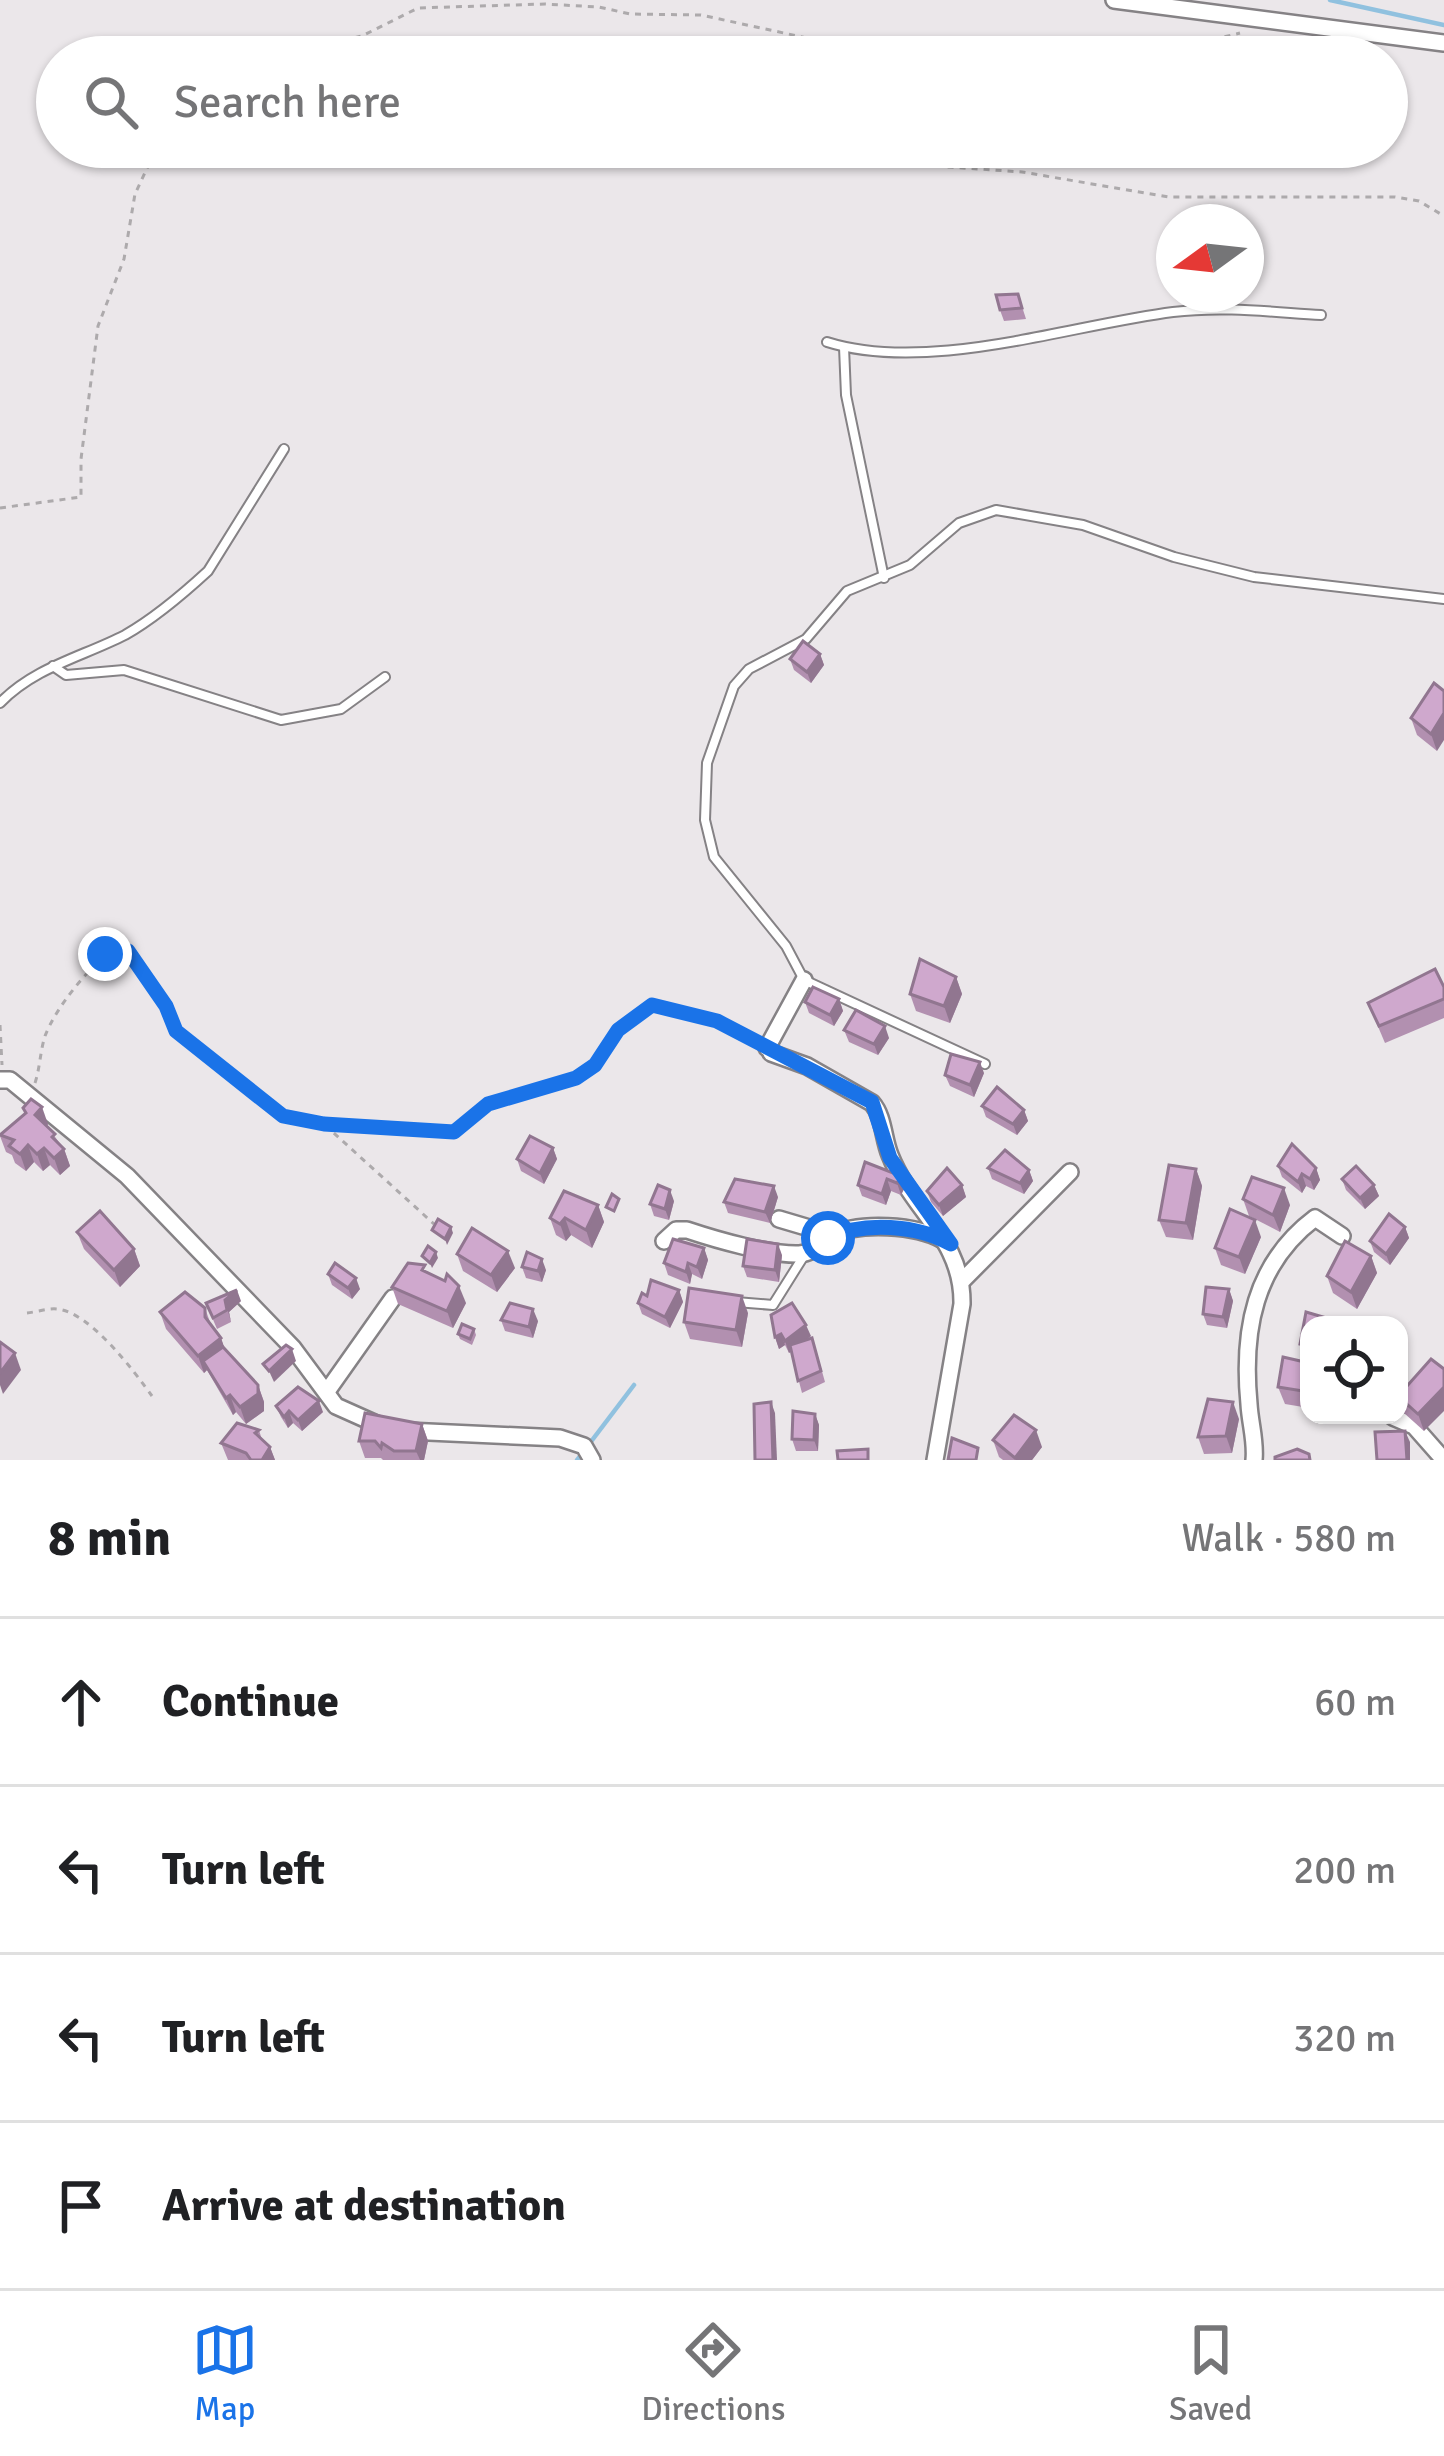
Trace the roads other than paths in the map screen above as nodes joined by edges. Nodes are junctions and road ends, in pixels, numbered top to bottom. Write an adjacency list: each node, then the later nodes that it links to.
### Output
1 (1114, 0): 2 (street)
2 (1391, 36)
3 (1408, 38): 4 (street)
4 (1444, 43)
5 (1321, 315): 7 (lane)
6 (827, 342): 7 (lane)
7 (844, 347): 9 (lane)
8 (284, 449): 11 (lane)
9 (884, 578): 10 (lane); 14 (lane)
10 (1444, 599)
11 (53, 666): 12 (lane); 13 (lane)
12 (386, 677)
13 (0, 703)
14 (804, 980): 15 (lane); 22 (street)
15 (985, 1064)
16 (0, 1080): 27 (street)
17 (1070, 1172): 24 (street)
18 (779, 1219): 19 (street)
19 (833, 1235): 22 (street); 23 (street)
20 (1342, 1236): 32 (street)
21 (664, 1241): 23 (street)
22 (951, 1244): 24 (street)
23 (806, 1253): 26 (lane)
24 (962, 1280): 31 (street)
25 (393, 1298): 27 (street)
26 (719, 1299)
27 (328, 1390): 30 (street)
28 (1408, 1423): 29 (street)
29 (1443, 1456)
30 (592, 1460)
31 (935, 1460)
32 (1254, 1460)

